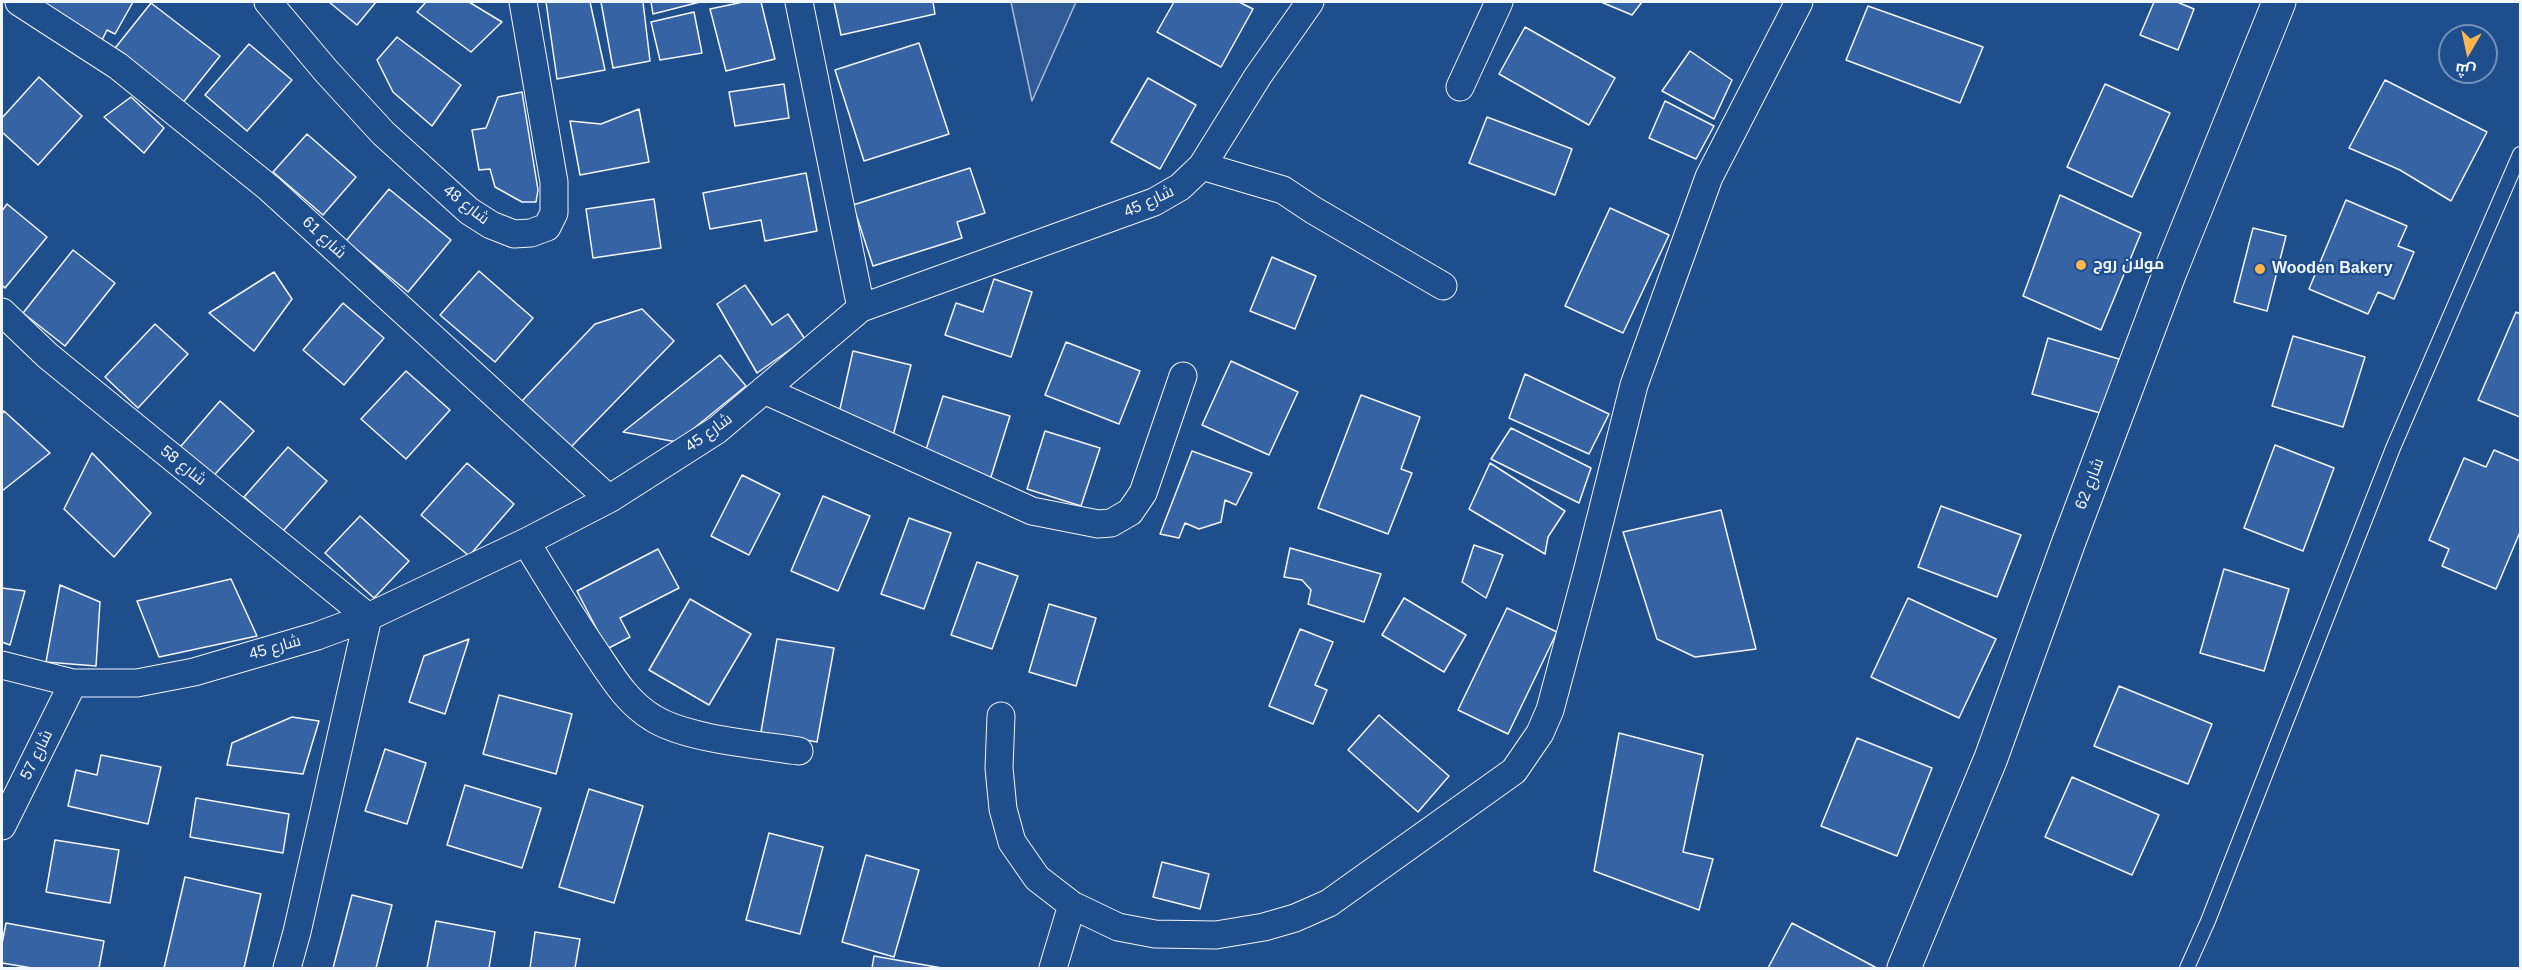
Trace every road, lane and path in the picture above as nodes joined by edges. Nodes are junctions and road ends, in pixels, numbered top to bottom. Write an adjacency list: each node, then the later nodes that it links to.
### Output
1 (19, 2): 17 (street, شارع 61)
2 (268, 2): 3 (street, شارع 48)
3 (522, 2)
4 (798, 2): 13 (street)
5 (1310, 2): 11 (street, شارع 45)
6 (1499, 2): 9 (street)
7 (1799, 2): 25 (street)
8 (2279, 2): 28 (street, شارع 62)
9 (1460, 87)
10 (2520, 154): 29 (lane)
11 (1202, 166): 12 (street); 13 (street, شارع 45)
12 (1443, 286)
13 (861, 308): 16 (street, شارع 45)
14 (2, 312): 19 (street, شارع 58)
15 (1183, 376): 16 (street)
16 (764, 390): 17 (street, شارع 45)
17 (609, 499): 18 (street, شارع 45)
18 (526, 542): 19 (street, شارع 45); 23 (street)
19 (368, 617): 21 (street, شارع 45); 26 (street)
20 (2, 665): 21 (street, شارع 45)
21 (73, 684): 24 (street, شارع 57)
22 (1001, 716): 25 (street)
23 (799, 751)
24 (2, 826)
25 (1072, 905): 27 (street)
26 (287, 969)
27 (1053, 969)
28 (1904, 969)
29 (2187, 969)

